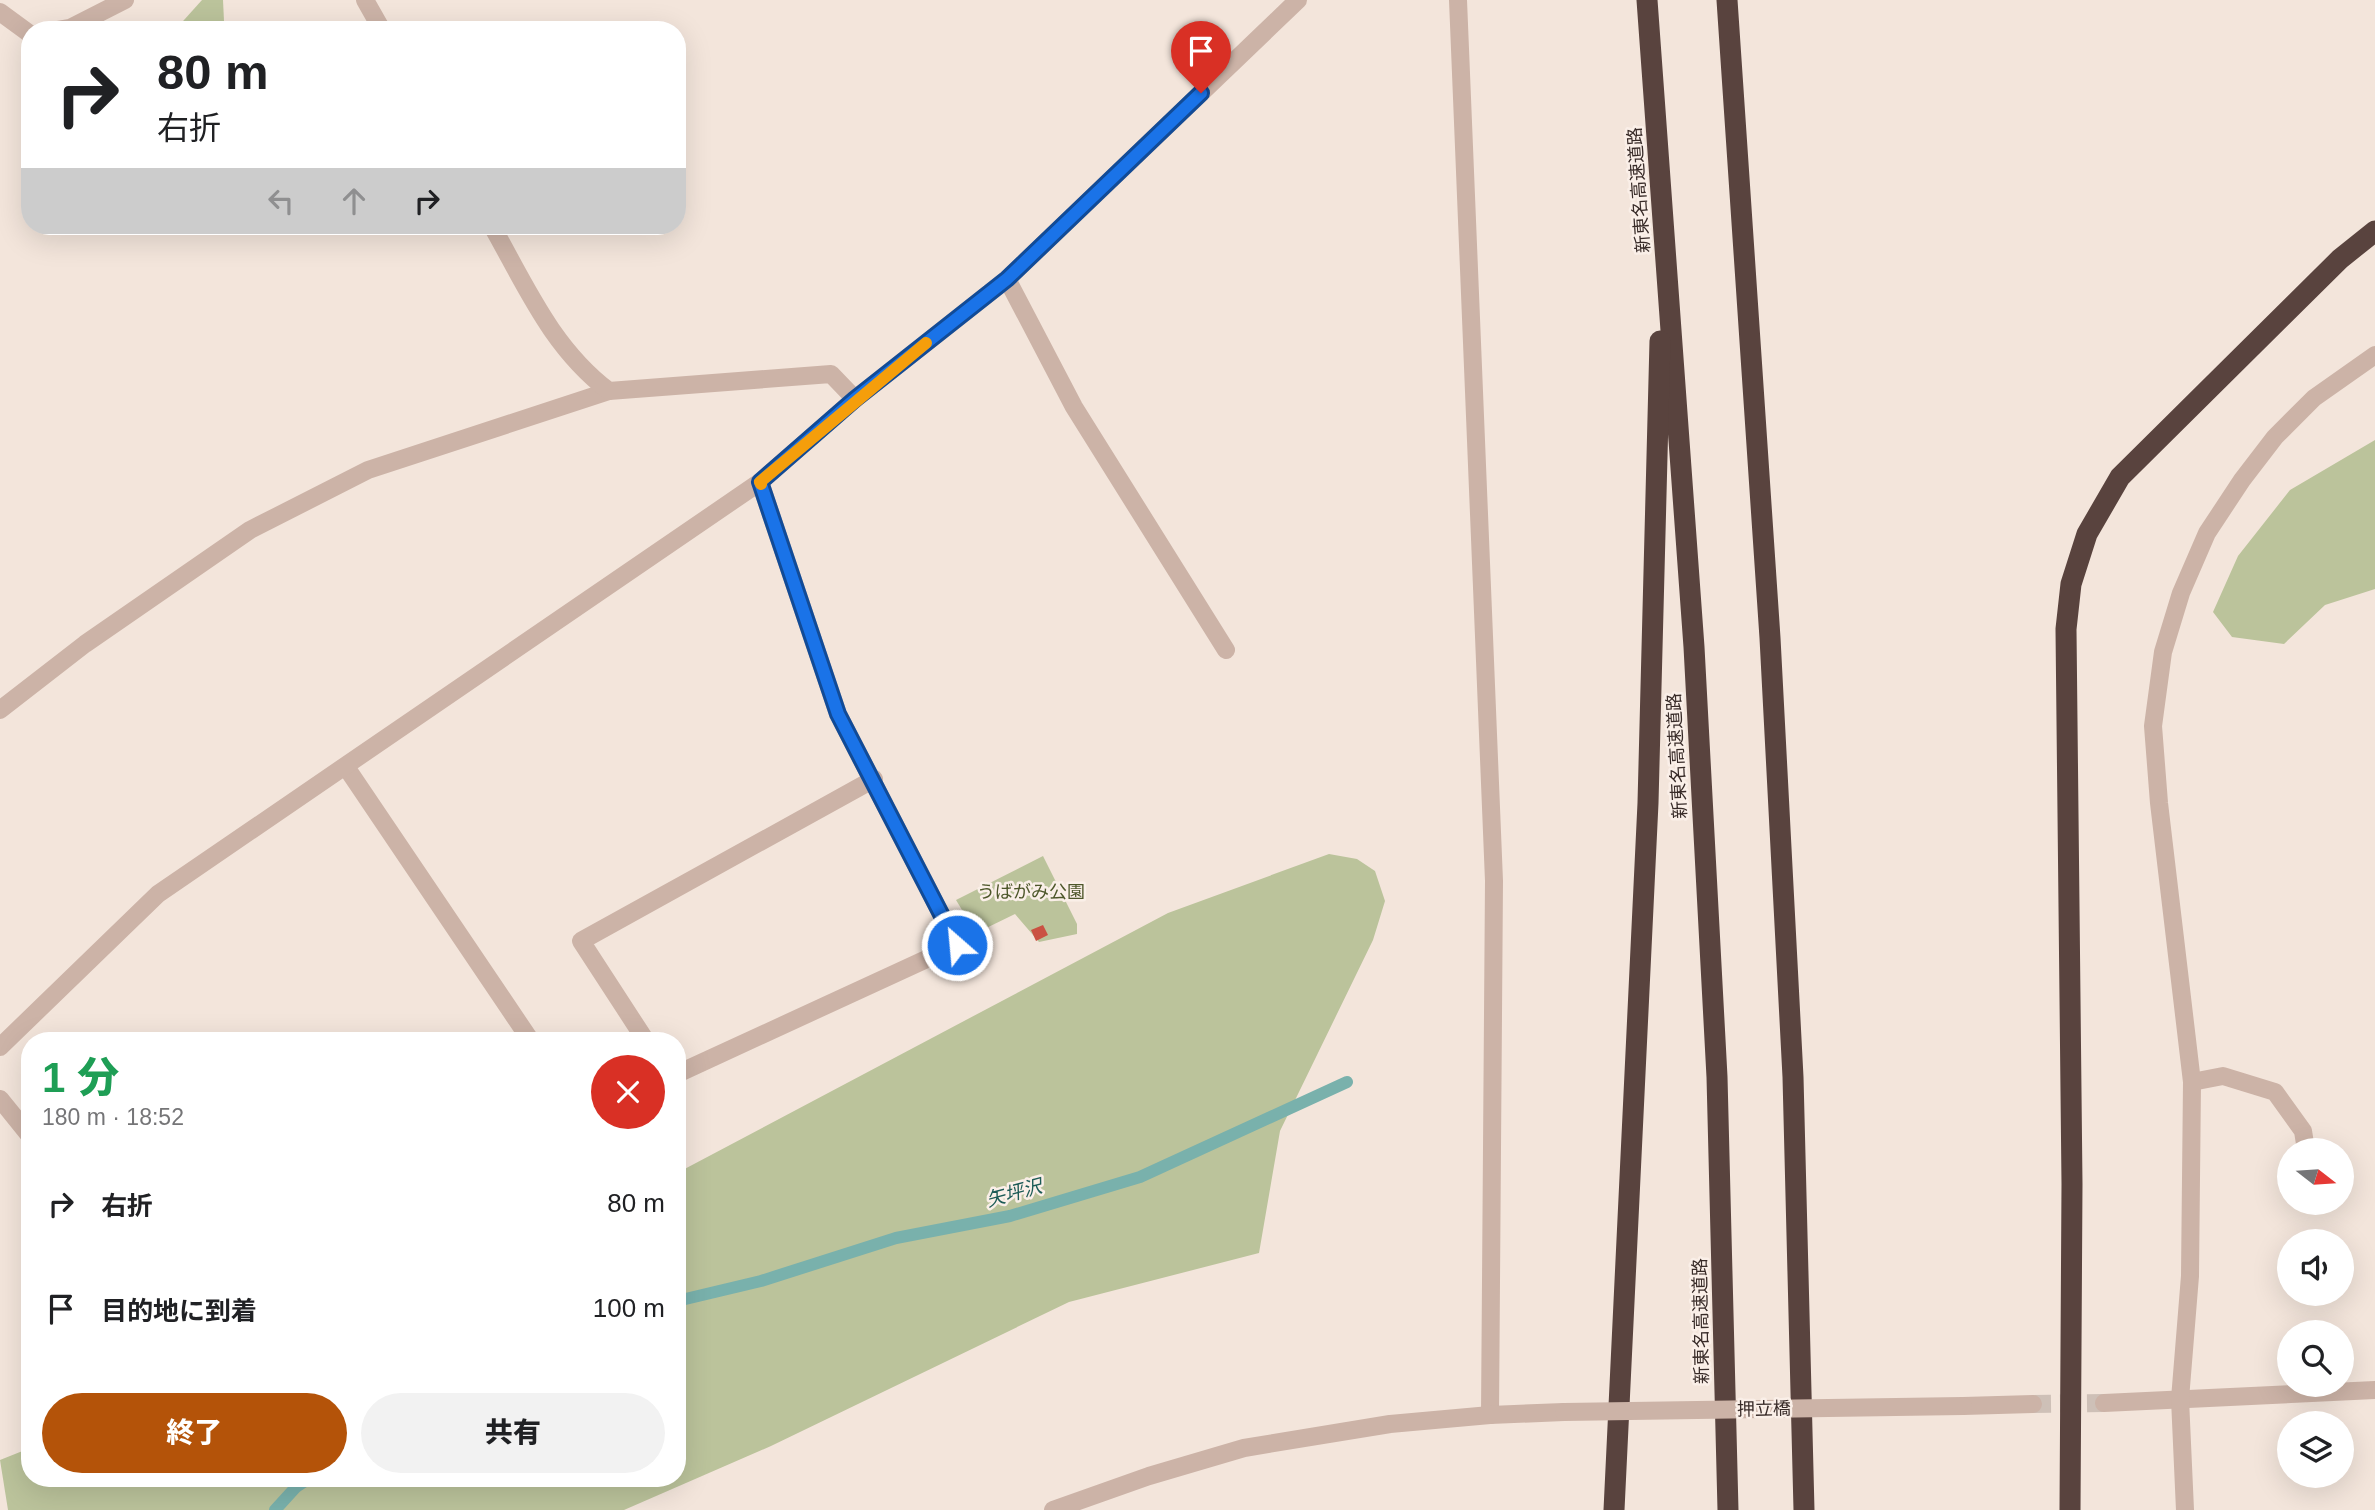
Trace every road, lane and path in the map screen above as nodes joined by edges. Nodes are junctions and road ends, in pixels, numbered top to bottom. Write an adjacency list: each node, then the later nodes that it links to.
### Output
1 (125, 0): 8 (street)
2 (365, 0): 9 (street)
3 (1298, 0): 14 (street)
4 (1458, 0): 35 (street)
5 (1647, 0): 11 (highway, 新東名高速道路)
6 (1727, 0): 39 (highway)
7 (0, 12): 10 (street)
8 (84, 21)
9 (377, 21)
10 (21, 27)
11 (1664, 216): 37 (highway); 38 (highway, 新東名高速道路)
12 (2375, 231): 40 (highway)
13 (497, 235): 16 (street)
14 (1007, 279): 17 (street); 19 (street)
15 (2375, 355): 27 (street)
16 (609, 391): 17 (street); 20 (street)
17 (855, 399): 18 (street)
18 (760, 482): 21 (street); 22 (street)
19 (1226, 650)
20 (0, 710)
21 (346, 767): 23 (street); 25 (street)
22 (874, 779): 24 (street); 26 (street)
23 (525, 1032)
24 (640, 1032)
25 (0, 1047)
26 (686, 1070)
27 (2192, 1082): 30 (street); 32 (street)
28 (0, 1099): 29 (street)
29 (21, 1125)
30 (2304, 1138)
31 (2375, 1390): 32 (street)
32 (2180, 1399): 33 (street); 41 (street)
33 (2104, 1403)
34 (2034, 1404): 35 (street, 押立橋, bridge)
35 (1490, 1415): 36 (street, 押立橋)
36 (1053, 1510)
37 (1614, 1510)
38 (1728, 1510)
39 (1804, 1510)
40 (2070, 1510)
41 (2185, 1510)

